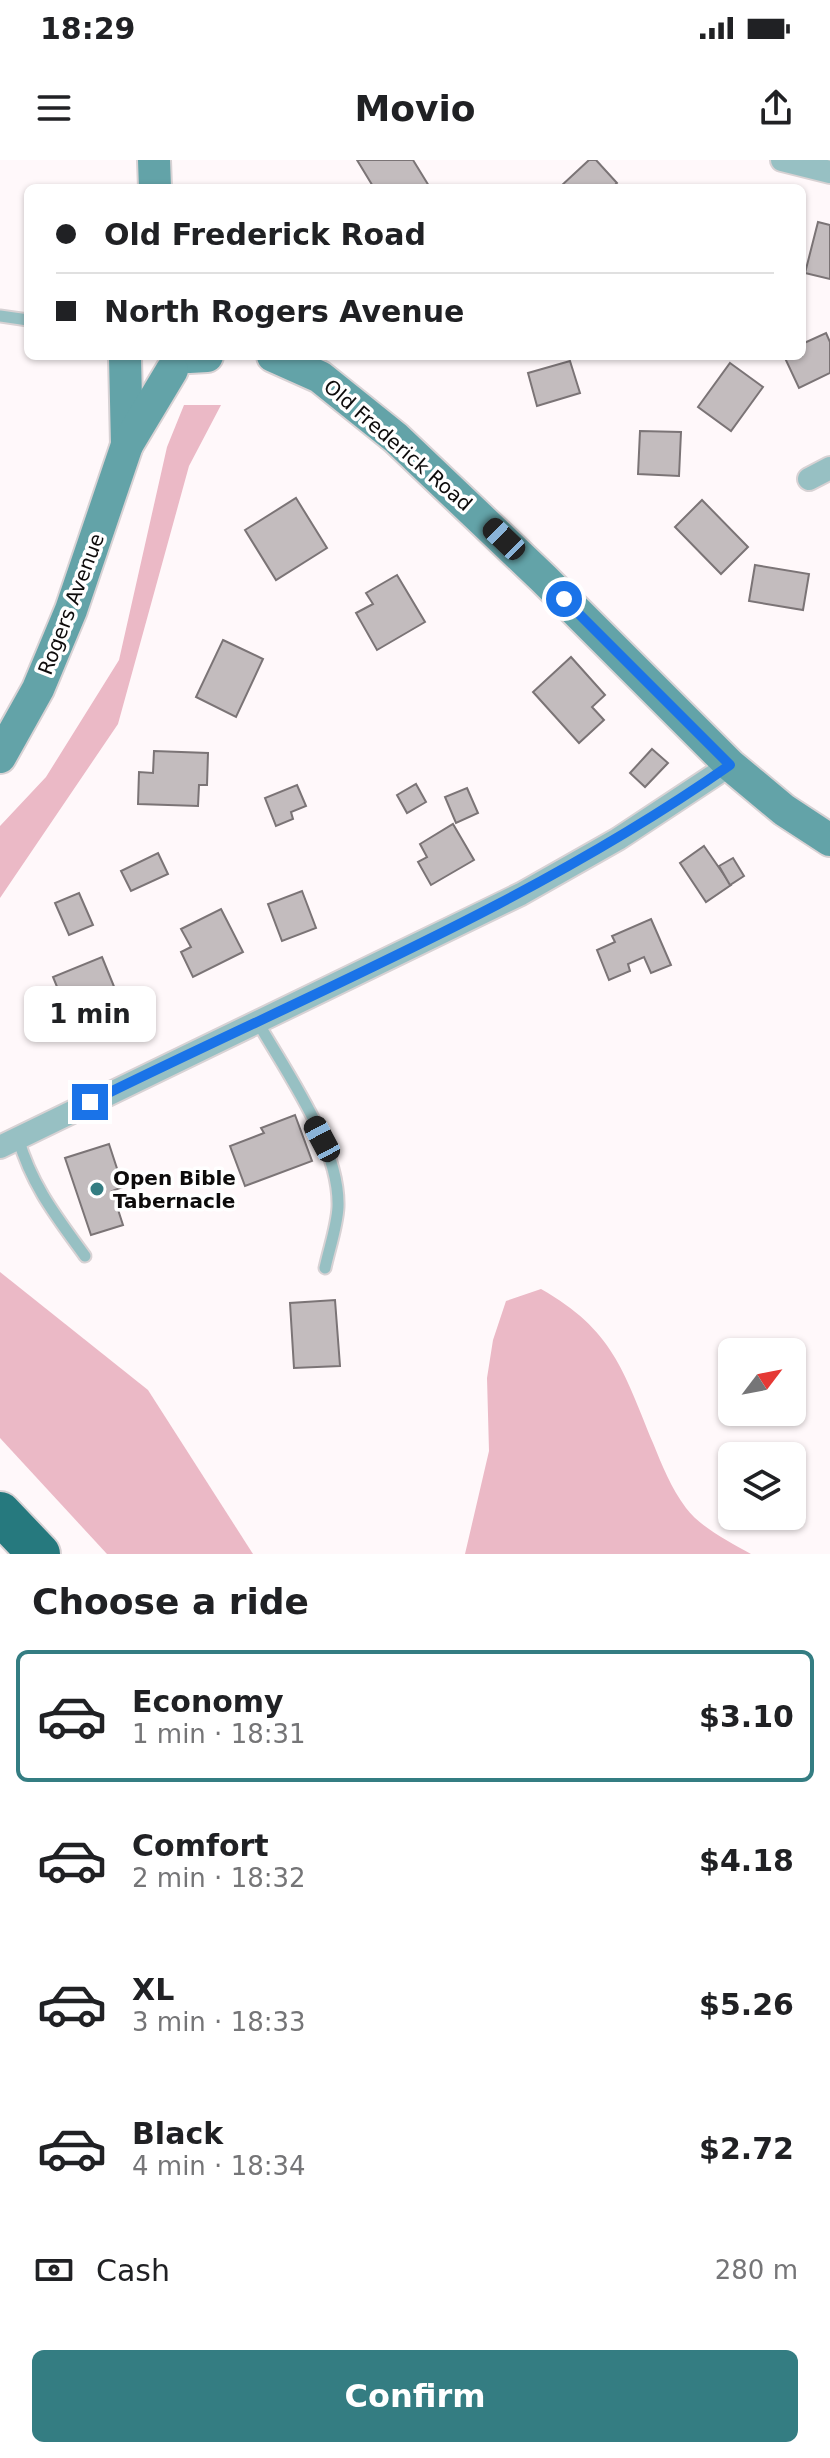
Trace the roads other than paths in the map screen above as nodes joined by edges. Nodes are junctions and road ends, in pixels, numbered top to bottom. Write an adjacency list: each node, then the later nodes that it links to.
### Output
1 (154, 160): 4 (street)
2 (782, 160): 3 (street)
3 (830, 172)
4 (155, 184)
5 (0, 316): 6 (lane)
6 (24, 319)
7 (125, 360): 11 (street, Rogers Avenue)
8 (128, 360): 9 (street)
9 (189, 360): 11 (street, Rogers Avenue)
10 (282, 360): 15 (street, Old Frederick Road)
11 (127, 445): 14 (street, Rogers Avenue)
12 (830, 468): 13 (street)
13 (809, 479)
14 (0, 757)
15 (730, 765): 16 (street, Old Frederick Road); 17 (street)
16 (830, 840)
17 (256, 1020): 18 (street); 20 (lane)
18 (9, 1142): 19 (lane)
19 (85, 1256)
20 (325, 1268)
21 (0, 1513): 22 (highway)
22 (39, 1554)

